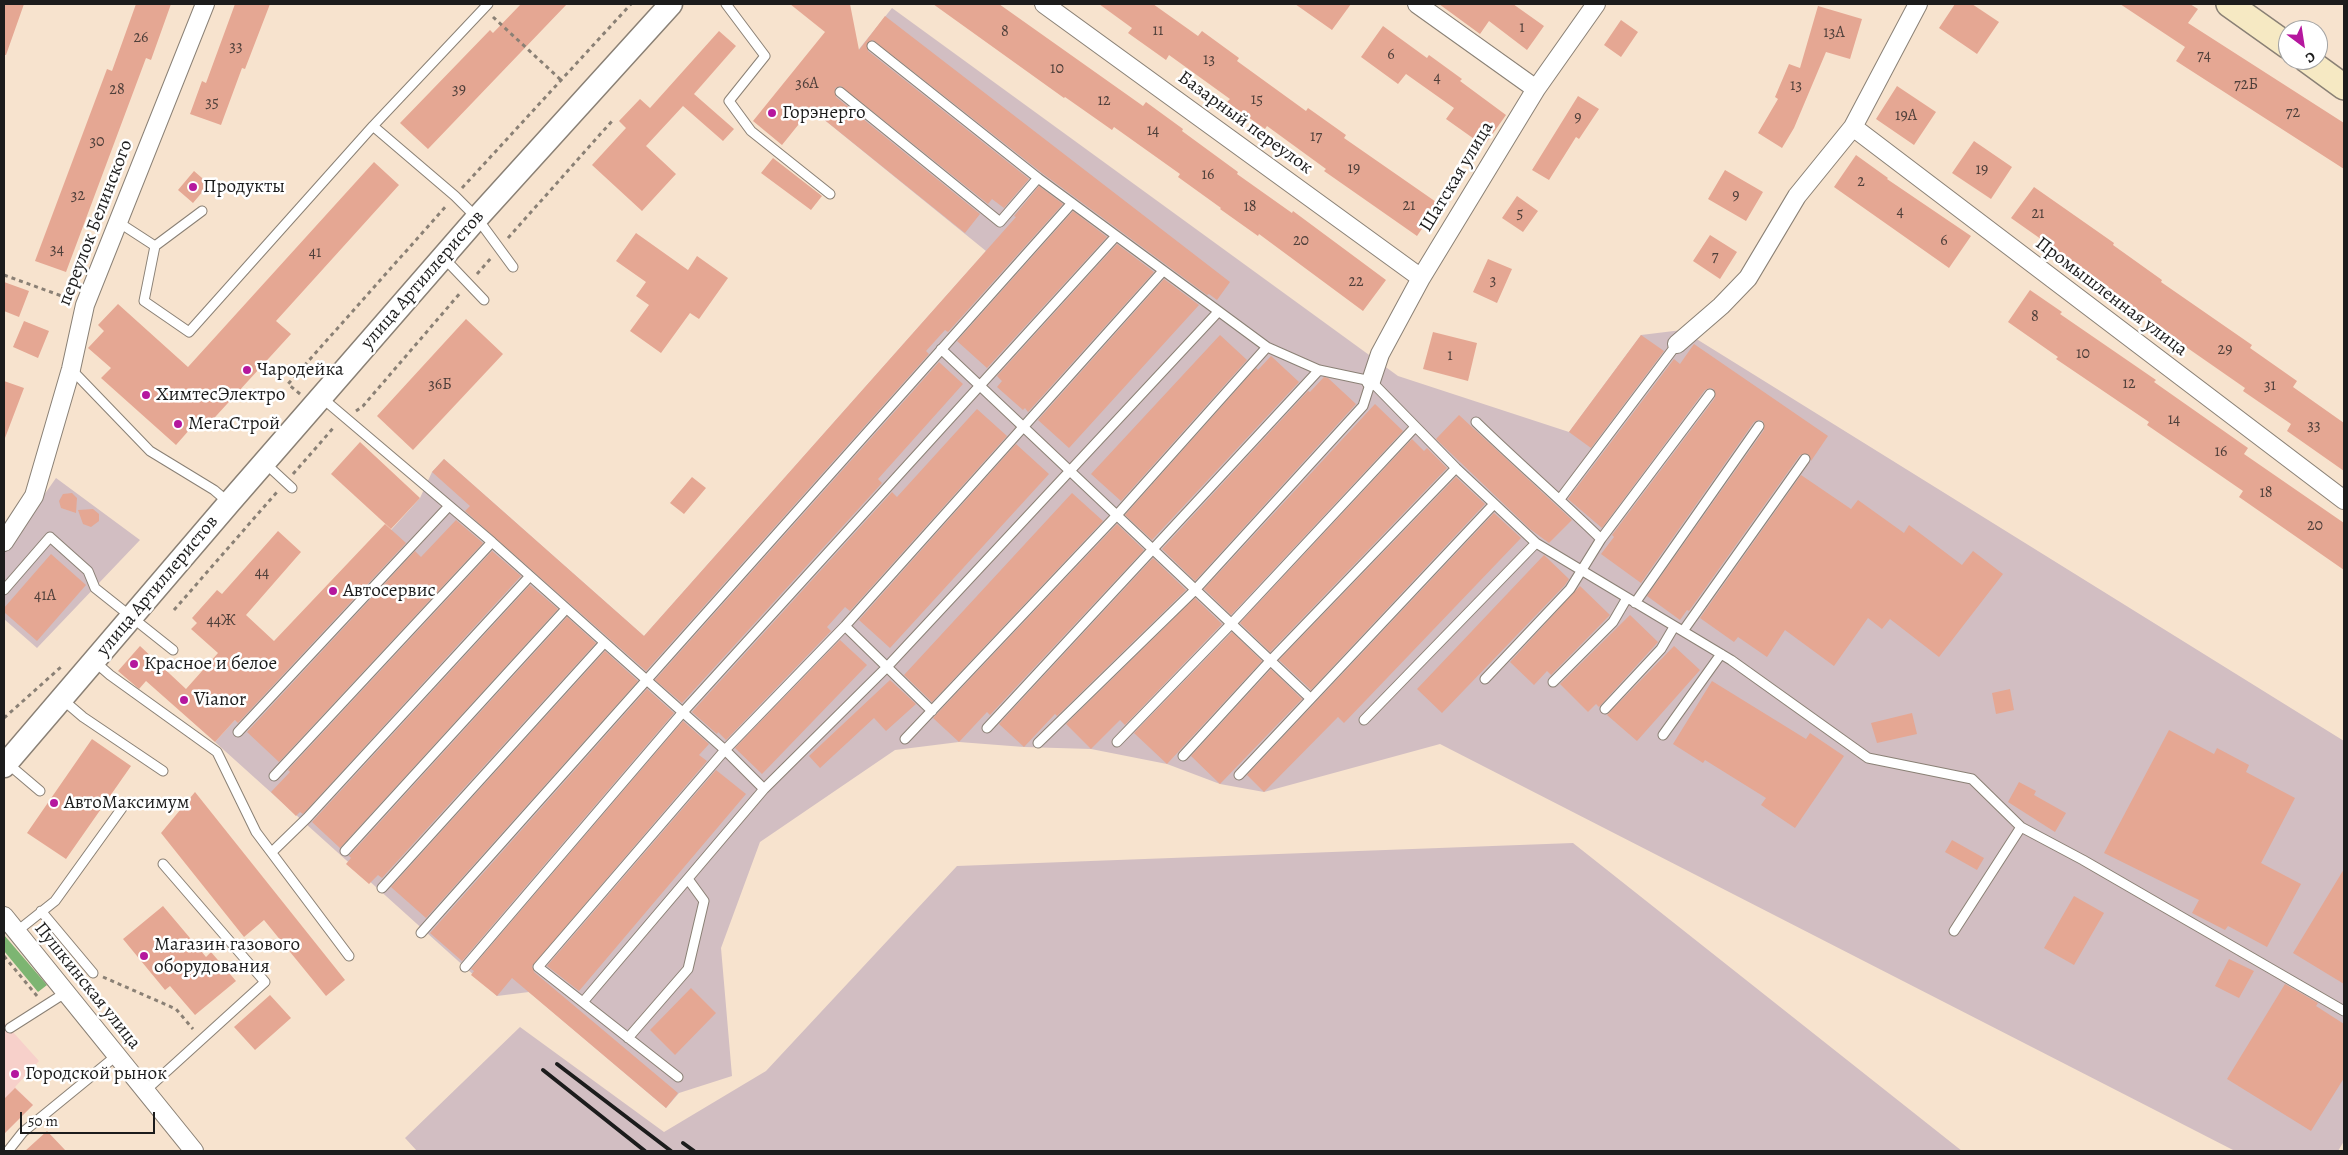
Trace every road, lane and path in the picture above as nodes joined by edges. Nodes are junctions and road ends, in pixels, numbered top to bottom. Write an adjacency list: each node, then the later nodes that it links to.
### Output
1 (205, 4): 25 (street, переулок Белинского)
2 (671, 4): 24 (street, улица Артиллеристов)
3 (726, 4): 21 (lane)
4 (1044, 4): 33 (street, Базарный переулок)
5 (1417, 4): 15 (street)
6 (1596, 4): 15 (street, Шатская улица)
7 (1918, 4): 19 (street)
8 (2229, 4): 10 (main road)
9 (486, 6): 13 (path); 18 (lane)
10 (2278, 39)
11 (872, 46): 20 (lane)
12 (2321, 70): 14 (main road)
13 (560, 80)
14 (2344, 87)
15 (1536, 89): 33 (street, Шатская улица)
16 (840, 92): 20 (lane)
17 (612, 121): 28 (path)
18 (373, 126): 24 (lane); 27 (lane)
19 (1853, 127): 38 (street); 58 (street, Промышленная улица)
20 (1038, 178): 22 (lane)
21 (830, 194)
22 (1072, 203): 26 (lane); 40 (lane)
23 (202, 211): 27 (lane)
24 (477, 218): 28 (lane); 29 (street, улица Артиллеристов)
25 (118, 222): 27 (lane); 36 (street, переулок Белинского)
26 (1116, 236): 31 (lane); 44 (lane)
27 (155, 246)
28 (499, 248): 30 (lane); 34 (path)
29 (443, 256): 34 (lane); 46 (street, улица Артиллеристов)
30 (513, 267)
31 (1163, 271): 37 (lane); 49 (lane)
32 (4, 275): 36 (path)
33 (1421, 278): 43 (street, Шатская улица)
34 (469, 283): 35 (lane); 47 (path)
35 (484, 300)
36 (85, 305): 41 (street, переулок Белинского)
37 (1218, 312): 39 (lane); 55 (lane)
38 (1677, 344): 57 (lane)
39 (1267, 347): 42 (lane); 62 (lane)
40 (942, 349): 44 (lane); 88 (lane)
41 (71, 370): 59 (lane); 64 (street, переулок Белинского)
42 (1319, 370): 43 (lane); 67 (lane)
43 (1371, 381): 51 (lane); 71 (lane)
44 (981, 386): 49 (lane); 94 (lane)
45 (1710, 394): 63 (lane)
46 (321, 397): 47 (lane); 53 (street, улица Артиллеристов)
47 (347, 418): 56 (path); 61 (lane)
48 (1476, 422): 57 (lane)
49 (1023, 426): 55 (lane); 77 (lane)
50 (1759, 426): 72 (lane)
51 (1415, 427): 54 (lane); 76 (lane)
52 (1805, 459): 79 (lane)
53 (264, 462): 56 (lane); 59 (street, улица Артиллеристов)
54 (1456, 468): 60 (lane); 84 (lane)
55 (1069, 470): 62 (lane); 86 (lane)
56 (289, 485): 74 (path)
57 (1560, 499): 63 (lane)
58 (2344, 500)
59 (229, 503): 75 (street, улица Артиллеристов)
60 (1494, 504): 66 (lane); 90 (lane)
61 (449, 506): 65 (lane); 98 (lane)
62 (1117, 515): 67 (lane); 93 (lane)
63 (1601, 539): 68 (lane)
64 (4, 542)
65 (492, 542): 69 (lane); 108 (lane)
66 (1536, 543): 68 (lane); 96 (lane)
67 (1152, 549): 71 (lane); 97 (lane)
68 (1582, 571): 72 (lane); 87 (lane)
69 (530, 576): 73 (lane); 114 (lane)
70 (4, 590): 75 (lane)
71 (1195, 590): 76 (lane); 102 (lane)
72 (1631, 600): 78 (lane); 89 (lane)
73 (566, 608): 80 (lane); 113 (lane)
74 (174, 610)
75 (132, 617): 81 (lane); 83 (street, улица Артиллеристов)
76 (1231, 624): 84 (lane); 101 (lane)
77 (845, 626): 86 (lane); 103 (lane)
78 (1674, 627): 79 (lane); 92 (lane)
79 (1683, 632): 82 (lane)
80 (604, 642): 88 (lane); 117 (lane)
81 (173, 650)
82 (1721, 654): 99 (lane); 112 (lane)
83 (94, 661): 91 (street, улица Артиллеристов); 114 (lane)
84 (1270, 661): 90 (lane); 104 (lane)
85 (65, 663): 95 (path)
86 (887, 667): 93 (lane); 109 (lane)
87 (1485, 678)
88 (646, 680): 94 (lane); 122 (lane)
89 (1553, 682)
90 (1310, 698): 107 (lane)
91 (62, 699): 105 (street, улица Артиллеристов); 106 (lane)
92 (1605, 709)
93 (932, 711): 100 (lane)
94 (683, 712): 103 (lane); 125 (lane)
95 (4, 718)
96 (1364, 720)
97 (987, 728)
98 (238, 732)
99 (1663, 735)
100 (905, 739)
101 (1117, 742)
102 (1038, 743)
103 (725, 750): 109 (lane); 128 (lane)
104 (1183, 756)
105 (5, 765): 110 (lane)
106 (163, 771)
107 (1239, 775)
108 (274, 776)
109 (764, 788): 116 (lane)
110 (40, 791)
111 (122, 808): 118 (lane)
112 (2021, 827): 120 (lane); 130 (lane)
113 (345, 851)
114 (272, 852): 124 (lane)
115 (163, 864): 133 (lane)
116 (688, 879): 128 (lane); 132 (lane)
117 (382, 888)
118 (41, 911): 121 (lane); 126 (lane)
119 (4, 916): 121 (street, Пушкинская улица)
120 (1954, 931)
121 (16, 932): 127 (street, Пушкинская улица)
122 (421, 933)
123 (4, 956): 129 (path)
124 (349, 956)
125 (466, 966)
126 (93, 972): 133 (path)
127 (65, 993): 129 (lane); 134 (street, Пушкинская улица)
128 (583, 1002): 132 (lane)
129 (45, 1006): 131 (lane)
130 (2344, 1011)
131 (10, 1028)
132 (628, 1038): 135 (lane)
133 (202, 1039): 136 (lane)
134 (116, 1056): 136 (street, Пушкинская улица); 137 (lane)
135 (678, 1077)
136 (145, 1091): 138 (street, Пушкинская улица)
137 (8, 1151)
138 (194, 1151)

